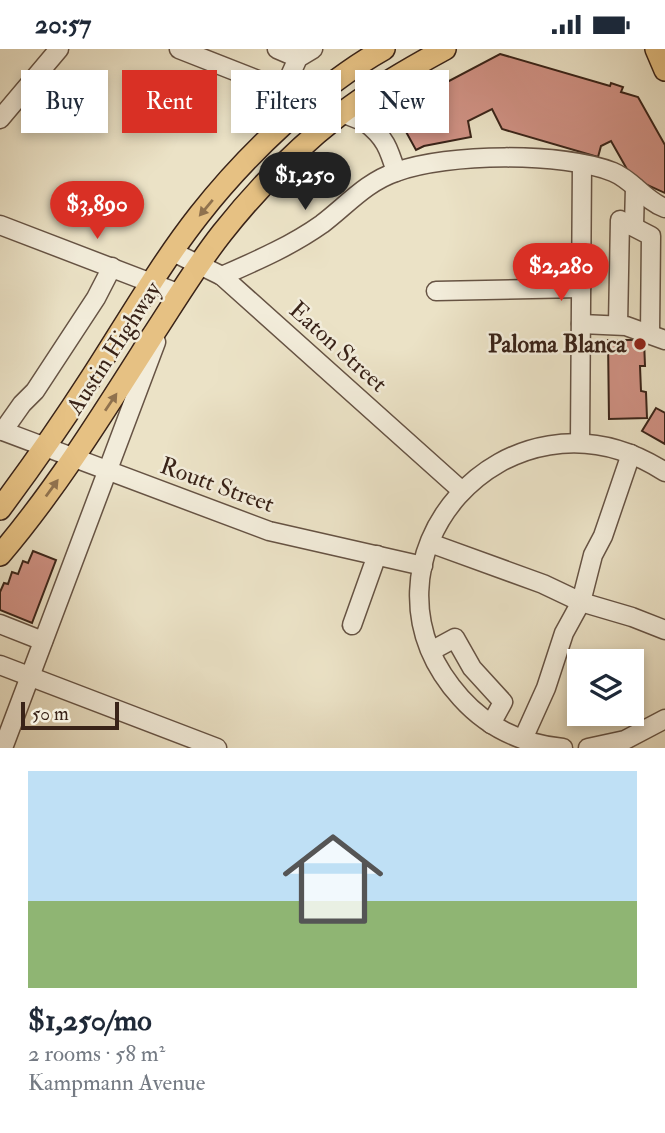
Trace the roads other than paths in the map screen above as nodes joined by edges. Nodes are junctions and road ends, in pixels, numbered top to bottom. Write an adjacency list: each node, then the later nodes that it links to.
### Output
1 (59, 49): 15 (street)
2 (179, 49): 8 (street)
3 (276, 49): 7 (street)
4 (384, 49): 9 (main road, Austin Highway)
5 (445, 49): 14 (main road, Austin Highway)
6 (656, 49): 10 (main road)
7 (305, 53): 12 (street)
8 (214, 55): 11 (street)
9 (358, 56): 13 (main road, Austin Highway)
10 (665, 69)
11 (245, 70)
12 (295, 70)
13 (341, 73)
14 (343, 112): 18 (street); 24 (main road, Austin Highway)
15 (0, 119)
16 (275, 133): 23 (main road, Austin Highway, one-way to 23)
17 (582, 164): 18 (street); 19 (street); 28 (street)
18 (396, 171): 26 (street)
19 (635, 187): 20 (street); 22 (street)
20 (665, 208)
21 (0, 225): 25 (street)
22 (634, 226): 33 (street); 34 (street)
23 (173, 252): 24 (street, Eaton Street); 27 (main road, Austin Highway)
24 (200, 265): 26 (street, Eaton Street); 30 (main road, Austin Highway)
25 (112, 267): 27 (street); 35 (street)
26 (222, 276): 42 (street, Eaton Street)
27 (152, 282): 30 (street); 37 (main road, Austin Highway)
28 (581, 288): 29 (street); 32 (street)
29 (436, 291)
30 (180, 294): 31 (main road, Austin Highway)
31 (164, 319): 39 (main road, Austin Highway, one-way to 31); 40 (street)
32 (580, 324): 33 (street); 36 (street)
33 (618, 325): 34 (street)
34 (658, 337)
35 (2, 431): 37 (street, Routt Street)
36 (580, 442): 38 (street); 42 (street)
37 (45, 448): 39 (street, Routt Street); 43 (main road, Austin Highway)
38 (631, 454): 41 (street); 48 (street)
39 (73, 459): 40 (street, Routt Street); 45 (main road, Austin Highway, one-way to 39)
40 (107, 472): 46 (street, Routt Street); 52 (street)
41 (665, 472)
42 (462, 491): 44 (street)
43 (0, 509)
44 (430, 543): 47 (street); 48 (street)
45 (0, 555)
46 (377, 555): 47 (street, Routt Street); 50 (street)
47 (423, 566): 53 (street)
48 (581, 602): 51 (street); 58 (street)
49 (0, 624): 52 (street)
50 (352, 625)
51 (665, 630)
52 (43, 641): 55 (street)
53 (431, 650): 57 (street); 57 (street)
54 (0, 665): 55 (street)
55 (30, 677): 59 (street); 60 (street)
56 (665, 719): 62 (street)
57 (491, 724): 58 (street)
58 (515, 741): 61 (street)
59 (3, 748)
60 (217, 748)
61 (564, 748)
62 (588, 748)

